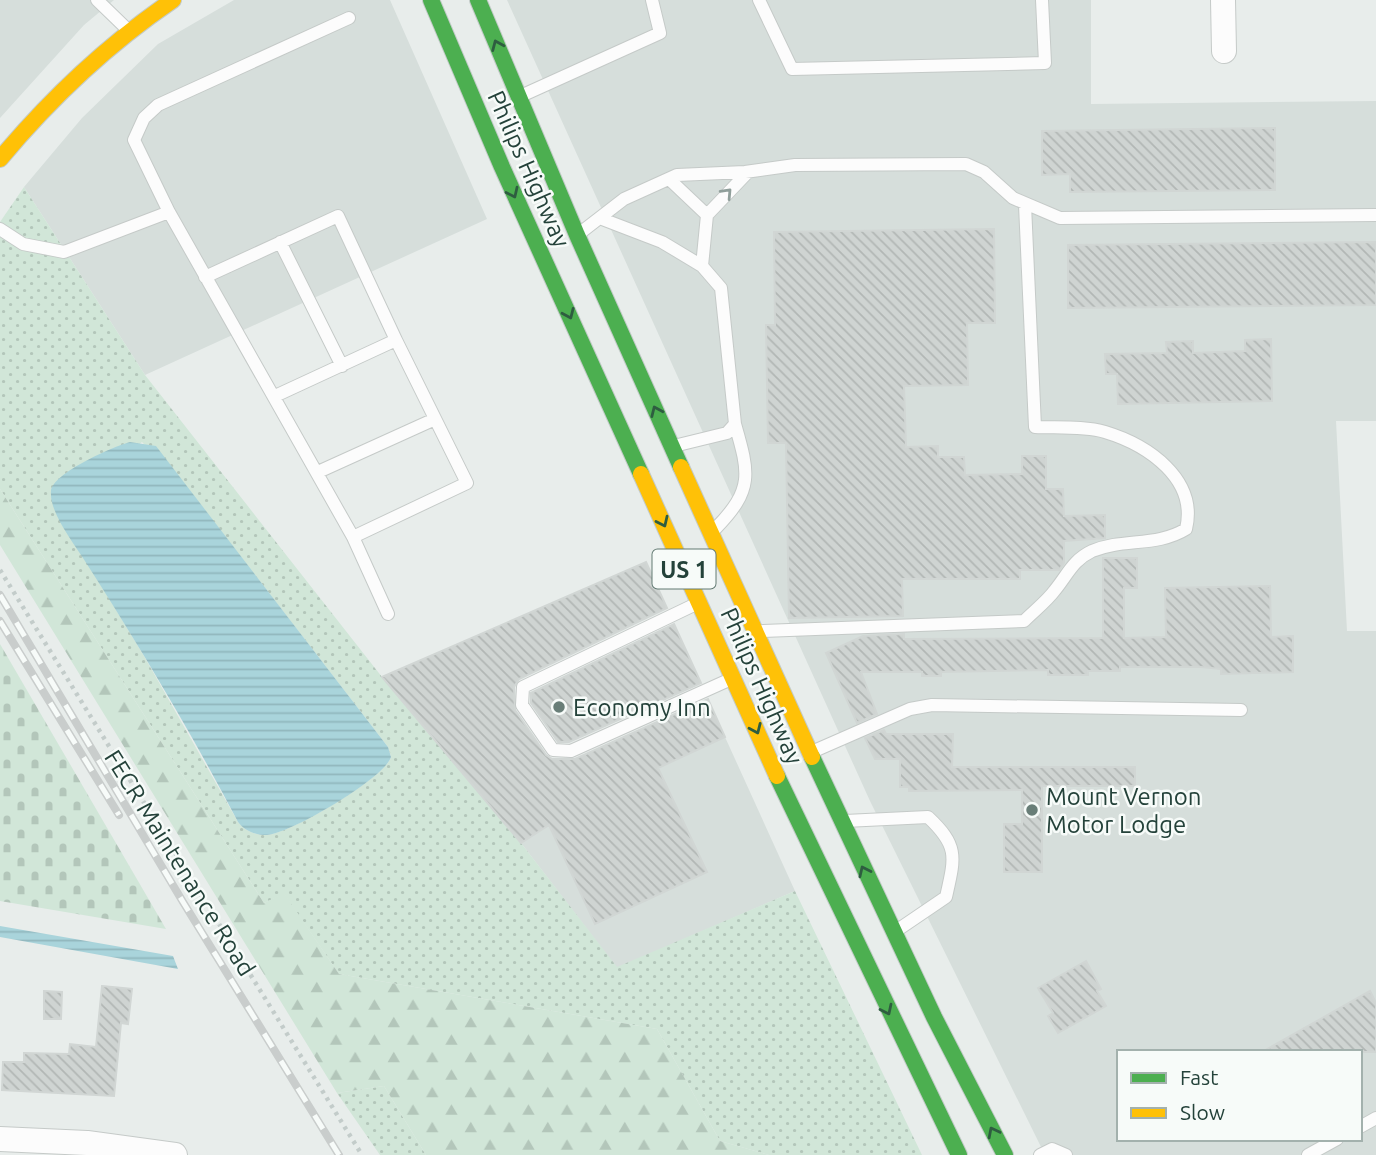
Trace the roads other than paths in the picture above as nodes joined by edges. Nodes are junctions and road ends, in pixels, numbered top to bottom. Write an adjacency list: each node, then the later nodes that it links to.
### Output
1 (97, 0): 10 (lane)
2 (173, 0): 10 (main road)
3 (431, 0): 24 (main road, Philips Highway / US 1, one-way to 24)
4 (478, 0): 12 (main road, Philips Highway / US 1, one-way to 4)
5 (652, 0): 12 (lane)
6 (760, 0): 7 (lane)
7 (1042, 0)
8 (1223, 0): 11 (street)
9 (349, 18): 17 (lane)
10 (128, 30): 13 (main road)
11 (1224, 51)
12 (519, 97): 22 (main road, Philips Highway / US 1)
13 (0, 159)
14 (748, 172): 15 (lane); 16 (lane); 18 (lane, one-way to 14)
15 (669, 179): 18 (lane); 20 (lane)
16 (1025, 205): 19 (lane); 39 (lane)
17 (169, 212): 21 (lane); 26 (lane)
18 (706, 215): 25 (lane)
19 (1376, 215)
20 (602, 219): 22 (lane); 25 (lane)
21 (0, 229)
22 (577, 235): 24 (street); 32 (main road, Philips Highway / US 1, one-way to 22)
23 (280, 242): 26 (lane); 27 (lane); 28 (lane)
24 (540, 253): 37 (main road, Philips Highway / US 1, one-way to 37)
25 (702, 266): 31 (lane)
26 (205, 277): 29 (lane)
27 (396, 340): 28 (lane); 30 (lane)
28 (342, 366): 29 (lane)
29 (275, 396): 33 (lane)
30 (435, 419): 33 (lane); 35 (lane)
31 (735, 424): 32 (lane); 34 (lane)
32 (672, 447): 34 (main road, Philips Highway / US 1)
33 (318, 472): 35 (lane)
34 (711, 533): 36 (main road, Philips Highway / US 1)
35 (353, 537): 38 (lane)
36 (735, 585): 37 (street); 39 (main road, Philips Highway / US 1)
37 (699, 602): 40 (main road, Philips Highway / US 1); 40 (lane)
38 (388, 614)
39 (755, 631): 42 (main road, Philips Highway / US 1)
40 (733, 678): 45 (main road, Philips Highway / US 1, one-way to 45)
41 (1241, 710): 42 (lane)
42 (811, 753): 43 (main road, Philips Highway / US 1)
43 (841, 821): 44 (main road, Philips Highway / US 1, one-way to 43); 44 (lane)
44 (894, 933): 45 (street); 50 (main road, Philips Highway / US 1, one-way to 44)
45 (857, 948): 49 (main road, Philips Highway / US 1, one-way to 49)
46 (0, 1139): 48 (street)
47 (1333, 1141): 53 (lane)
48 (176, 1155)
49 (959, 1155)
50 (1005, 1155)
51 (1040, 1155): 52 (lane)
52 (1066, 1155)
53 (1308, 1155)

